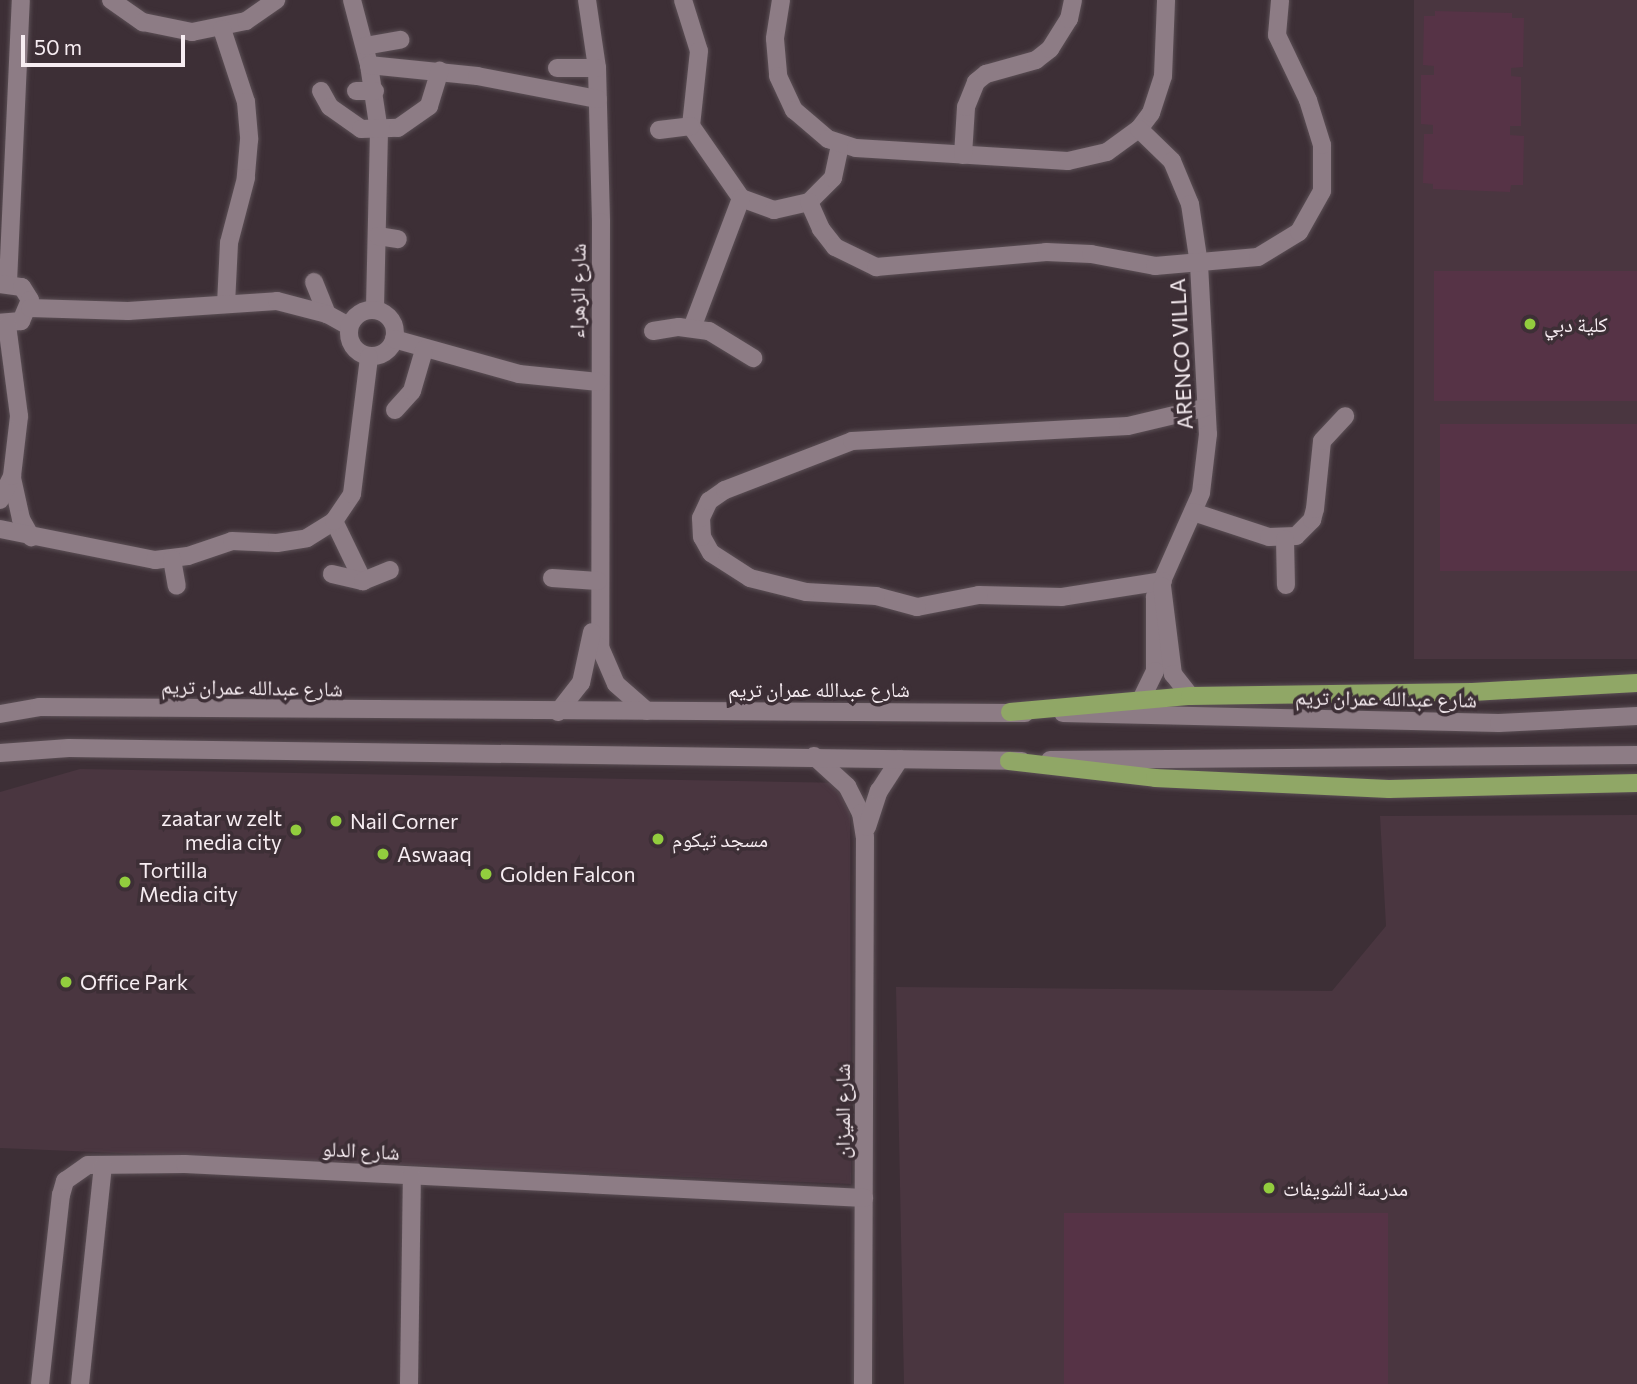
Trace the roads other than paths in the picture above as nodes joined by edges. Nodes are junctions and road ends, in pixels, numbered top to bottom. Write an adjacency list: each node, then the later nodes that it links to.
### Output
1 (21, 0): 32 (street)
2 (111, 0): 11 (street)
3 (276, 0): 11 (street)
4 (352, 0): 13 (street)
5 (587, 0): 16 (street, شارع الزهراء)
6 (683, 0): 20 (street)
7 (781, 0): 24 (street)
8 (1073, 0): 25 (street)
9 (1166, 0): 21 (street)
10 (1280, 0): 30 (street)
11 (222, 29): 33 (street)
12 (400, 40): 13 (street)
13 (365, 46): 14 (street)
14 (369, 65): 17 (street); 23 (street)
15 (557, 68): 16 (street)
16 (597, 68): 19 (street, شارع الزهراء)
17 (440, 71): 19 (street); 23 (street)
18 (321, 91): 23 (street)
19 (598, 99): 45 (street, شارع الزهراء)
20 (691, 126): 22 (street); 26 (street)
21 (1139, 129): 25 (street); 30 (street, ARENCO VILLA)
22 (659, 130)
23 (379, 131): 28 (street)
24 (840, 144): 25 (street); 27 (street)
25 (963, 155)
26 (741, 198): 27 (street); 39 (street)
27 (809, 202): 30 (street)
28 (378, 236): 29 (street); 35 (street)
29 (398, 239)
30 (1199, 264): 46 (street, ARENCO VILLA)
31 (314, 282): 36 (street)
32 (4, 283): 34 (street)
33 (226, 304): 34 (street); 36 (street)
34 (30, 308): 37 (street)
35 (374, 310): 38 (street); 41 (street)
36 (327, 314): 38 (street)
37 (3, 324): 49 (street)
38 (349, 326): 43 (street)
39 (692, 328): 40 (street); 44 (street)
40 (653, 331)
41 (394, 339): 42 (street); 43 (street)
42 (424, 350): 45 (street); 47 (street)
43 (369, 356): 52 (street)
44 (753, 358)
45 (599, 382): 61 (street, شارع الزهراء)
46 (1204, 408): 51 (street, ARENCO VILLA); 62 (street)
47 (395, 410)
48 (1345, 416): 55 (street)
49 (12, 476): 50 (street); 54 (street)
50 (0, 500)
51 (1194, 512): 55 (street); 62 (street, ARENCO VILLA)
52 (334, 521): 56 (street); 60 (street)
53 (2, 536): 54 (street)
54 (31, 537): 56 (street)
55 (1285, 539): 63 (street)
56 (172, 559): 64 (street)
57 (390, 570): 60 (street)
58 (332, 574): 60 (street)
59 (552, 578): 61 (street)
60 (363, 581)
61 (598, 582): 70 (street, شارع الزهراء); 71 (street, شارع الزهراء)
62 (1162, 583): 66 (street, ARENCO VILLA); 67 (street, ARENCO VILLA)
63 (1286, 584)
64 (177, 586)
65 (1637, 684): 66 (main road)
66 (1190, 696): 67 (main road)
67 (1141, 700): 72 (main road)
68 (0, 704): 69 (street)
69 (39, 707): 71 (street, شارع عبدالله عمران تريم); 73 (street, شارع عبدالله عمران تريم)
70 (647, 711): 71 (street, شارع عبدالله عمران تريم); 72 (street, شارع عبدالله عمران تريم)
71 (558, 712)
72 (1010, 712): 74 (street, شارع عبدالله عمران تريم)
73 (0, 714)
74 (1637, 716)
75 (69, 748): 76 (street); 78 (street); 81 (street)
76 (0, 753)
77 (1637, 755): 80 (street)
78 (814, 756): 79 (street); 83 (street, شارع الميزان)
79 (900, 759): 80 (street); 83 (street, شارع الميزان)
80 (1009, 761): 82 (main road)
81 (0, 764)
82 (1637, 783)
83 (865, 837): 86 (street, شارع الميزان)
84 (103, 1165): 85 (street, شارع الدلو); 87 (street, شارع الدلو); 88 (street)
85 (412, 1176): 86 (street, شارع الدلو); 89 (street)
86 (864, 1198): 90 (street, شارع الميزان)
87 (40, 1384)
88 (80, 1384)
89 (409, 1384)
90 (863, 1384)

